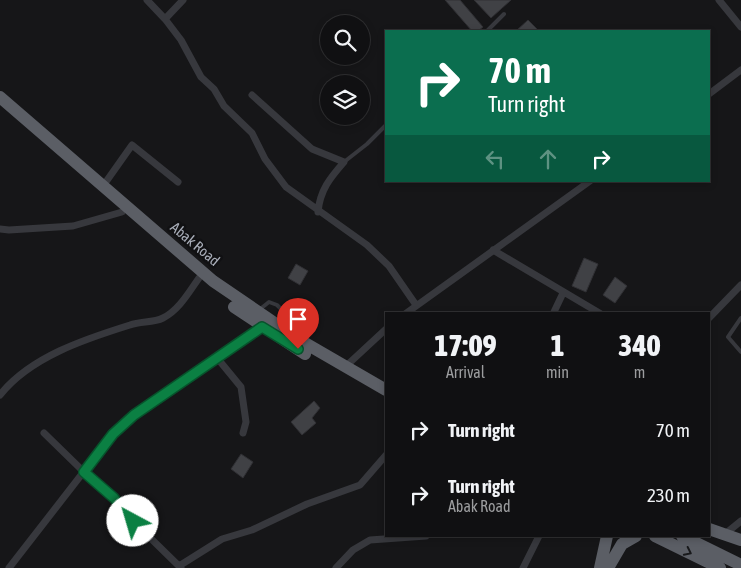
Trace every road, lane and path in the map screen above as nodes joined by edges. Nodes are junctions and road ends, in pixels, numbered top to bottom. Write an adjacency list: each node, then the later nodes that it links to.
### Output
1 (147, 0): 5 (street)
2 (183, 0): 5 (street)
3 (719, 0): 6 (street)
4 (504, 14): 7 (lane)
5 (166, 19): 19 (street)
6 (741, 27)
7 (488, 30)
8 (741, 70): 9 (street)
9 (710, 93)
10 (252, 95): 14 (street)
11 (0, 97): 17 (highway, Abak Road)
12 (0, 108): 17 (highway, Abak Road)
13 (385, 126): 14 (lane)
14 (344, 162): 19 (street)
15 (178, 182): 17 (street)
16 (589, 182): 21 (street)
17 (101, 188): 18 (highway, Abak Road); 35 (highway, Abak Road)
18 (122, 212): 20 (street); 22 (highway, Abak Road)
19 (318, 212): 25 (street)
20 (0, 229)
21 (493, 250): 24 (street); 25 (street)
22 (199, 278): 31 (highway, Abak Road); 37 (street)
23 (741, 285): 29 (street)
24 (563, 293): 27 (street); 28 (street)
25 (416, 305): 26 (street)
26 (407, 312)
27 (554, 312)
28 (598, 312)
29 (710, 317)
30 (741, 318): 33 (lane)
31 (262, 327): 34 (street); 38 (highway, Abak Road)
32 (385, 330): 35 (street)
33 (741, 352)
34 (218, 359): 40 (street); 42 (street)
35 (345, 367): 36 (highway, Abak Road)
36 (385, 389)
37 (1, 392)
38 (385, 398)
39 (44, 433): 42 (street)
40 (243, 433)
41 (385, 456): 54 (street)
42 (84, 472): 54 (street); 55 (street)
43 (741, 521): 45 (street)
44 (710, 529): 45 (highway)
45 (725, 534): 52 (highway)
46 (412, 537): 56 (street)
47 (538, 537): 57 (street)
48 (607, 537): 58 (highway)
49 (634, 537): 59 (highway)
50 (657, 537): 60 (highway, one-way to 60)
51 (684, 537): 53 (highway)
52 (741, 540)
53 (741, 565)
54 (180, 567)
55 (8, 568)
56 (336, 568)
57 (522, 568)
58 (600, 568)
59 (608, 568)
60 (720, 568)

